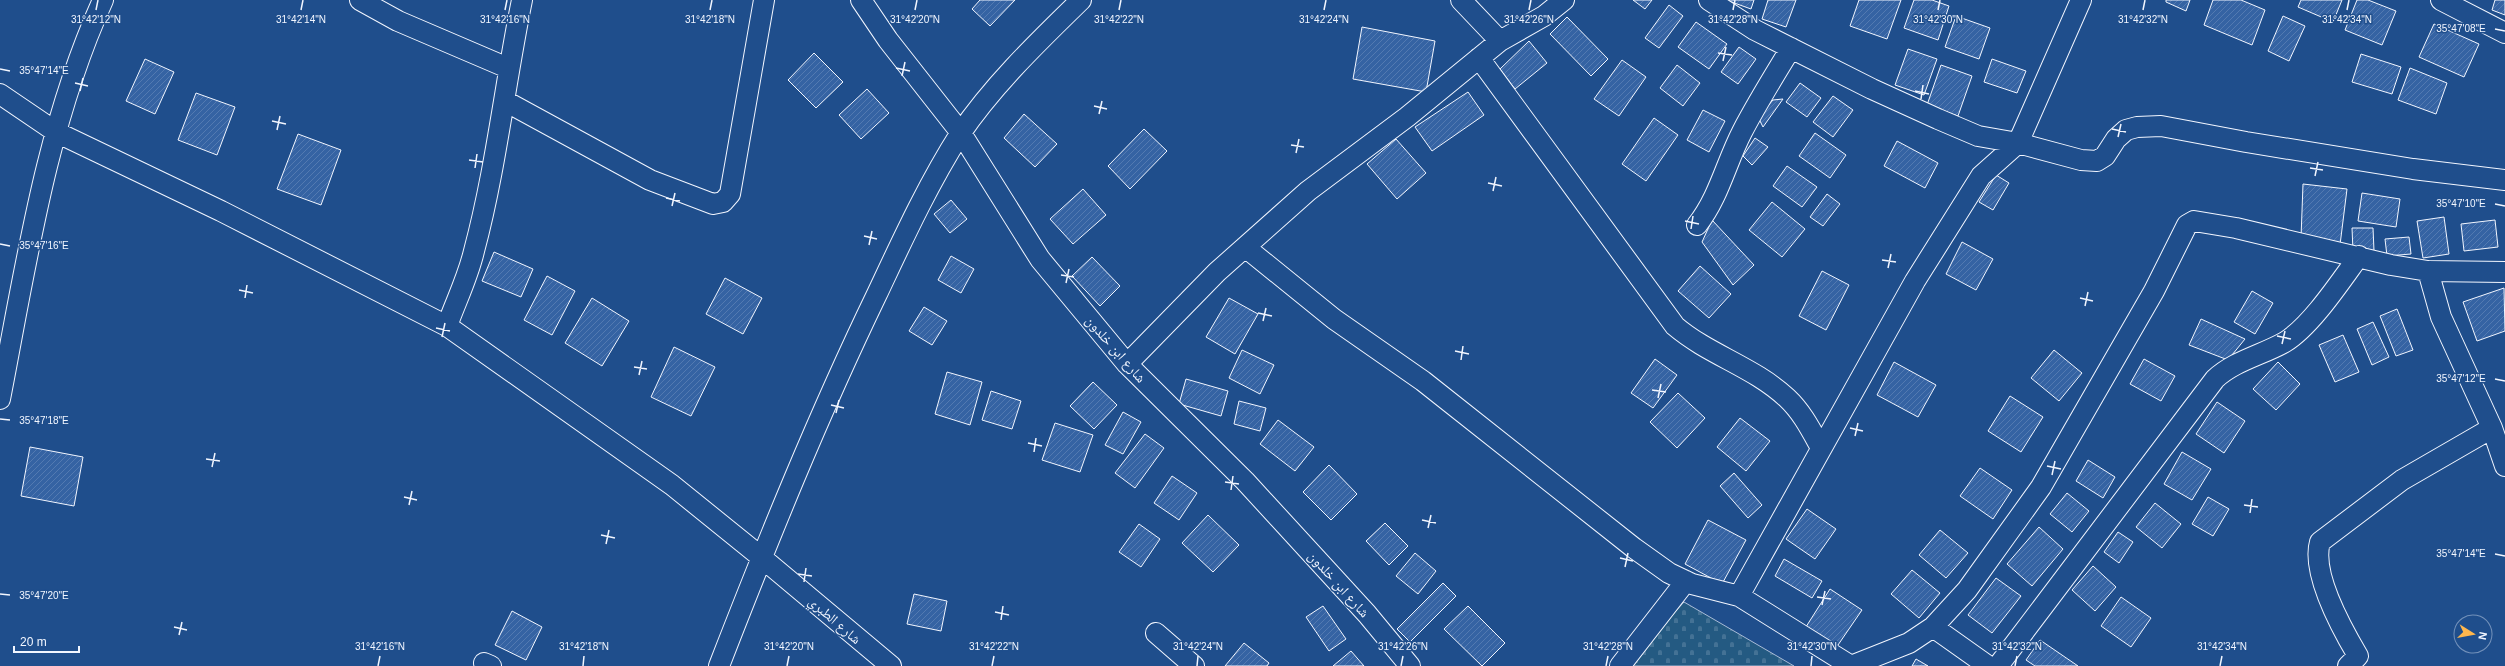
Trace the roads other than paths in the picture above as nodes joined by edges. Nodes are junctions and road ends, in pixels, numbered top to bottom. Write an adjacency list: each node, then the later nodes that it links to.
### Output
1 (103, 0): 19 (street)
2 (360, 0): 16 (street)
3 (522, 0): 16 (street)
4 (764, 0): 18 (street)
5 (861, 0): 20 (street, شارع ابن خلدون)
6 (1081, 0): 20 (street)
7 (1461, 0): 13 (street)
8 (1564, 0): 13 (street)
9 (1709, 0): 14 (street)
10 (2081, 0): 21 (street)
11 (2441, 0): 12 (street)
12 (2505, 33)
13 (1500, 41): 15 (street)
14 (1791, 48): 21 (street); 23 (street)
15 (1479, 58): 24 (street); 32 (street)
16 (508, 68): 18 (street)
17 (0, 94): 19 (street, شارع الطبري)
18 (505, 101): 28 (street)
19 (56, 132): 28 (street, شارع الطبري); 30 (street)
20 (961, 133): 29 (street, شارع ابن خلدون); 34 (street)
21 (2018, 143): 22 (street); 32 (street)
22 (2505, 180)
23 (1697, 225)
24 (1245, 247): 29 (street); 35 (street)
25 (2359, 256): 26 (street); 37 (street); 47 (street)
26 (2428, 271): 27 (street); 31 (street)
27 (2505, 272)
28 (448, 326): 34 (street, شارع الطبري)
29 (1127, 364): 43 (street, شارع ابن خلدون)
30 (0, 399)
31 (2492, 428): 33 (street); 39 (street)
32 (1821, 448): 36 (street)
33 (2505, 466)
34 (761, 557): 40 (street); 41 (street, شارع الطبري)
35 (1686, 581): 36 (street); 44 (street)
36 (1739, 596): 45 (street)
37 (1933, 627): 45 (street); 46 (street)
38 (1156, 633): 42 (street)
39 (2357, 663)
40 (719, 666)
41 (891, 666)
42 (1194, 666)
43 (1410, 666)
44 (1620, 666)
45 (1852, 666)
46 (1988, 666)
47 (1998, 666)

